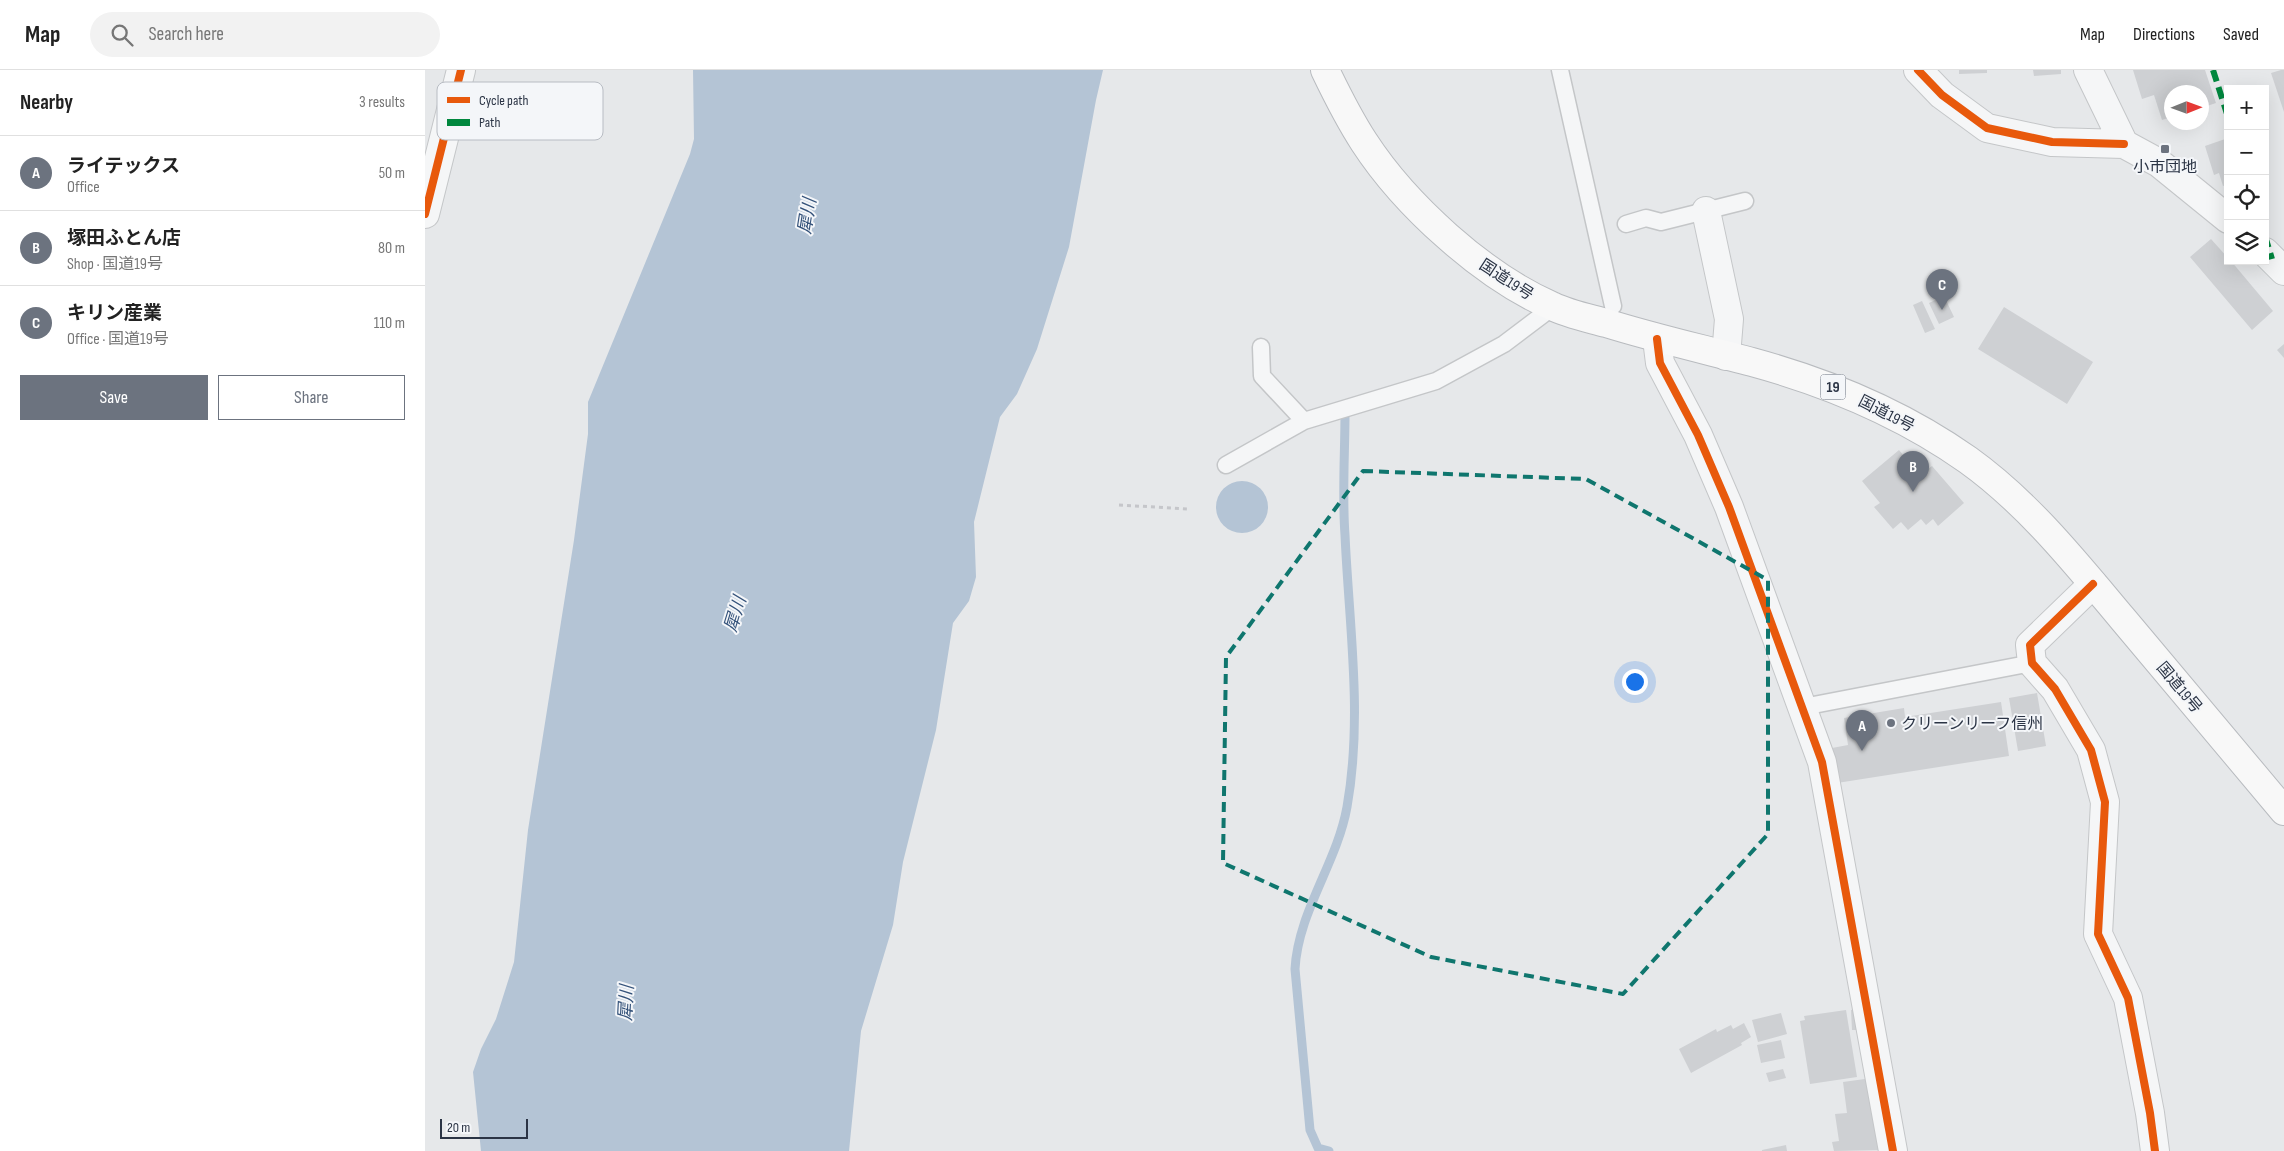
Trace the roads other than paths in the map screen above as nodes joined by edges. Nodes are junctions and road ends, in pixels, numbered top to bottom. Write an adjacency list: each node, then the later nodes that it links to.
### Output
1 (1325, 70): 15 (highway, 国道19号 / 19)
2 (1560, 70): 14 (lane)
3 (2088, 70): 6 (street)
4 (1921, 71): 6 (street)
5 (444, 140): 9 (street)
6 (2124, 144): 10 (street)
7 (1745, 201): 8 (lane)
8 (1706, 211): 11 (lane); 18 (street)
9 (425, 214)
10 (2224, 216)
11 (1626, 224)
12 (2269, 256): 13 (street)
13 (2284, 271)
14 (1613, 306)
15 (1553, 307): 16 (highway, 国道19号 / 19); 19 (lane)
16 (1657, 338): 18 (highway, 国道19号 / 19); 23 (street)
17 (1261, 347): 19 (lane)
18 (1726, 356): 21 (highway, 国道19号 / 19)
19 (1304, 421): 20 (lane)
20 (1226, 465)
21 (2093, 584): 22 (street); 24 (highway, 国道19号 / 19)
22 (2032, 663): 23 (lane); 26 (street)
23 (1803, 707): 25 (street)
24 (2284, 810)
25 (1893, 1151)
26 (2155, 1151)

